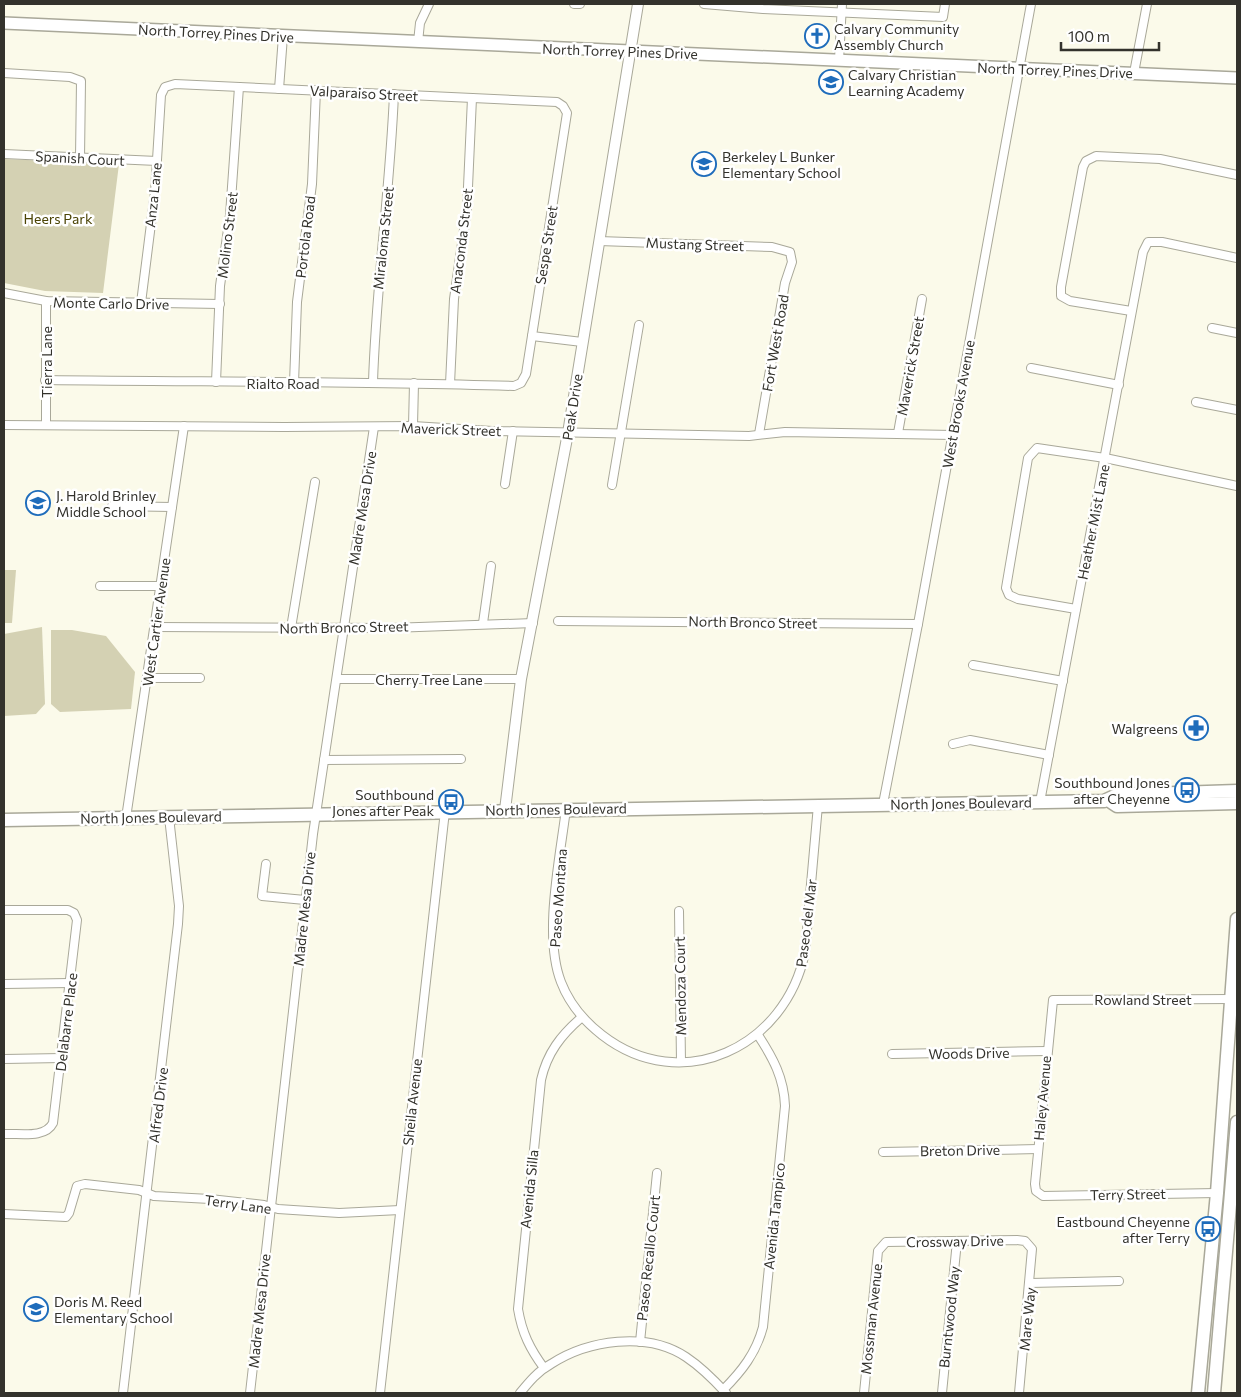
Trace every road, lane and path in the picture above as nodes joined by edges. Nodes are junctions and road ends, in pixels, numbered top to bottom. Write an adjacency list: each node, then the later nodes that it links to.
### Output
1 (429, 4): 13 (street)
2 (574, 4): 3 (street)
3 (580, 4)
4 (638, 4): 14 (street, Peak Drive)
5 (704, 4): 9 (street)
6 (945, 4): 10 (street)
7 (1031, 4): 16 (street, West Brooks Avenue)
8 (1147, 4): 18 (street)
9 (763, 6): 10 (street)
10 (841, 8): 15 (street)
11 (4, 23): 12 (main road, North Torrey Pines Drive)
12 (283, 36): 13 (main road, North Torrey Pines Drive); 22 (street)
13 (418, 42): 14 (main road, North Torrey Pines Drive)
14 (630, 51): 15 (main road, North Torrey Pines Drive); 31 (street, Peak Drive)
15 (839, 60): 16 (main road, North Torrey Pines Drive)
16 (1018, 68): 18 (main road, North Torrey Pines Drive); 66 (street, West Brooks Avenue)
17 (4, 73): 28 (street)
18 (1134, 73): 19 (main road, North Torrey Pines Drive)
19 (1237, 78)
20 (165, 87): 21 (street, Valparaiso Street); 29 (street, Anza Lane)
21 (239, 87): 22 (street, Valparaiso Street); 38 (street, Molino Street)
22 (279, 89): 23 (street, Valparaiso Street)
23 (316, 90): 24 (street, Valparaiso Street); 49 (street, Portola Road)
24 (394, 94): 25 (street, Valparaiso Street); 48 (street, Miraloma Street)
25 (472, 98): 26 (street, Valparaiso Street); 52 (street, Anaconda Street)
26 (563, 106): 43 (street, Sespe Street)
27 (4, 154): 28 (street, Spanish Court)
28 (80, 158): 29 (street, Spanish Court)
29 (157, 161): 37 (street, Anza Lane)
30 (1237, 175): 39 (street)
31 (599, 241): 32 (street, Mustang Street); 44 (street, Peak Drive)
32 (790, 252): 65 (street, Fort West Road)
33 (1237, 258): 39 (street, Heather Mist Lane)
34 (4, 293): 36 (street, Monte Carlo Drive)
35 (922, 299): 63 (street, Maverick Street)
36 (46, 301): 37 (street, Monte Carlo Drive); 46 (street, Tierra Lane)
37 (141, 303): 38 (street, Monte Carlo Drive)
38 (220, 304): 47 (street, Molino Street)
39 (1131, 311): 53 (street, Heather Mist Lane)
40 (639, 325): 64 (street)
41 (1212, 328): 42 (street)
42 (1237, 333)
43 (532, 336): 44 (street); 51 (street, Sespe Street)
44 (582, 342): 62 (street, Peak Drive)
45 (1031, 368): 53 (street)
46 (45, 380): 47 (street, Rialto Road); 57 (street, Tierra Lane)
47 (216, 382): 49 (street, Rialto Road)
48 (373, 382): 49 (street, Rialto Road); 50 (street, Rialto Road)
49 (294, 383)
50 (414, 383): 52 (street, Rialto Road); 59 (street)
51 (521, 383): 52 (street, Rialto Road)
52 (450, 384)
53 (1119, 385): 67 (street, Heather Mist Lane)
54 (1196, 402): 55 (street)
55 (1237, 410)
56 (4, 424): 57 (street, Maverick Street)
57 (46, 424): 58 (street, Maverick Street)
58 (184, 426): 60 (street, Maverick Street); 73 (street, West Cartier Avenue)
59 (413, 426): 60 (street, Maverick Street); 61 (street, Maverick Street)
60 (374, 427): 83 (street, Madre Mesa Drive)
61 (513, 431): 62 (street, Maverick Street); 69 (street)
62 (568, 433): 64 (street, Maverick Street); 80 (street, Peak Drive)
63 (898, 433): 65 (street, Maverick Street); 66 (street, Maverick Street)
64 (621, 434): 65 (street, Maverick Street); 70 (street)
65 (759, 434)
66 (953, 434): 81 (street, West Brooks Avenue)
67 (1105, 458): 71 (street); 77 (street, Heather Mist Lane); 77 (street)
68 (315, 482): 84 (street)
69 (504, 484)
70 (612, 485)
71 (1237, 486)
72 (112, 506): 73 (street)
73 (172, 507): 76 (street, West Cartier Avenue)
74 (490, 566): 79 (street)
75 (100, 586): 76 (street)
76 (160, 586): 82 (street, West Cartier Avenue)
77 (1076, 609): 90 (street, Heather Mist Lane)
78 (558, 621): 81 (street, North Bronco Street)
79 (483, 623): 80 (street, North Bronco Street); 83 (street, North Bronco Street)
80 (533, 623): 88 (street, Peak Drive)
81 (918, 624): 99 (street, West Brooks Avenue)
82 (155, 627): 84 (street, North Bronco Street); 86 (street, West Cartier Avenue)
83 (344, 627): 84 (street, North Bronco Street); 89 (street, Madre Mesa Drive)
84 (291, 628)
85 (973, 665): 90 (street)
86 (148, 678): 87 (street); 106 (street, West Cartier Avenue)
87 (200, 678)
88 (521, 678): 89 (street, Cherry Tree Lane); 102 (street, Peak Drive)
89 (337, 679): 94 (street, Madre Mesa Drive)
90 (1063, 681): 92 (street, Heather Mist Lane)
91 (953, 744): 92 (street)
92 (1049, 755): 97 (street, Heather Mist Lane)
93 (461, 759): 94 (street)
94 (324, 760): 104 (street, Madre Mesa Drive)
95 (1237, 791): 96 (main road, North Jones Boulevard)
96 (1108, 800): 97 (main road, North Jones Boulevard); 98 (main road, North Jones Boulevard)
97 (1040, 802): 99 (main road, North Jones Boulevard)
98 (1237, 803)
99 (883, 804): 100 (main road, North Jones Boulevard)
100 (818, 805): 101 (main road, North Jones Boulevard); 118 (street, Paseo del Mar)
101 (566, 809): 102 (main road, North Jones Boulevard); 117 (street, Paseo Montana)
102 (505, 810): 103 (main road, North Jones Boulevard)
103 (445, 811): 104 (main road, North Jones Boulevard); 135 (street, Sheila Avenue)
104 (316, 814): 105 (main road, North Jones Boulevard); 109 (street, Madre Mesa Drive)
105 (169, 817): 106 (main road, North Jones Boulevard); 131 (street, Alfred Drive)
106 (126, 818): 107 (main road, North Jones Boulevard)
107 (4, 820)
108 (266, 864): 109 (street)
109 (305, 900): 134 (street, Madre Mesa Drive)
110 (4, 910): 113 (street, Delabarre Place)
111 (680, 911): 123 (street, Mendoza Court)
112 (1237, 919): 115 (main road)
113 (70, 983): 114 (street); 121 (street, Delabarre Place)
114 (4, 984)
115 (1232, 999): 116 (street, Rowland Street); 124 (main road)
116 (1053, 1000): 119 (street, Haley Avenue)
117 (582, 1017): 123 (street, Paseo Montana); 144 (street, Avenida Silla)
118 (758, 1035): 123 (street, Paseo del Mar); 145 (street, Avenida Tampico)
119 (1047, 1051): 120 (street, Woods Drive); 127 (street, Haley Avenue)
120 (892, 1054)
121 (62, 1058): 122 (street); 126 (street, Delabarre Place)
122 (4, 1059)
123 (681, 1062)
124 (1224, 1110): 130 (main road); 133 (main road)
125 (1237, 1122): 133 (main road)
126 (4, 1134)
127 (1038, 1149): 128 (street, Breton Drive); 132 (street, Haley Avenue)
128 (883, 1152)
129 (657, 1173): 143 (street, Paseo Recallo Court)
130 (1217, 1193): 132 (street, Terry Street); 142 (main road); 153 (main road)
131 (147, 1194): 134 (street, Terry Lane); 136 (street, Terry Lane); 146 (street, Alfred Drive)
132 (1040, 1195)
133 (1234, 1195): 142 (main road)
134 (270, 1207): 135 (street, Terry Lane); 147 (street, Madre Mesa Drive)
135 (400, 1210): 148 (street, Sheila Avenue)
136 (4, 1214)
137 (957, 1240): 138 (street, Crossway Drive); 139 (street, Crossway Drive); 151 (street, Burntwood Way)
138 (1029, 1244): 141 (street, Mare Way)
139 (881, 1246): 150 (street, Mossman Avenue)
140 (1119, 1281): 141 (street)
141 (1030, 1283): 152 (street, Mare Way)
142 (1223, 1288): 154 (main road)
143 (640, 1342): 144 (street); 145 (street)
144 (544, 1368): 149 (street)
145 (725, 1392)
146 (123, 1393)
147 (250, 1393)
148 (380, 1393)
149 (520, 1393)
150 (864, 1393)
151 (942, 1393)
152 (1019, 1393)
153 (1198, 1393)
154 (1214, 1393)

